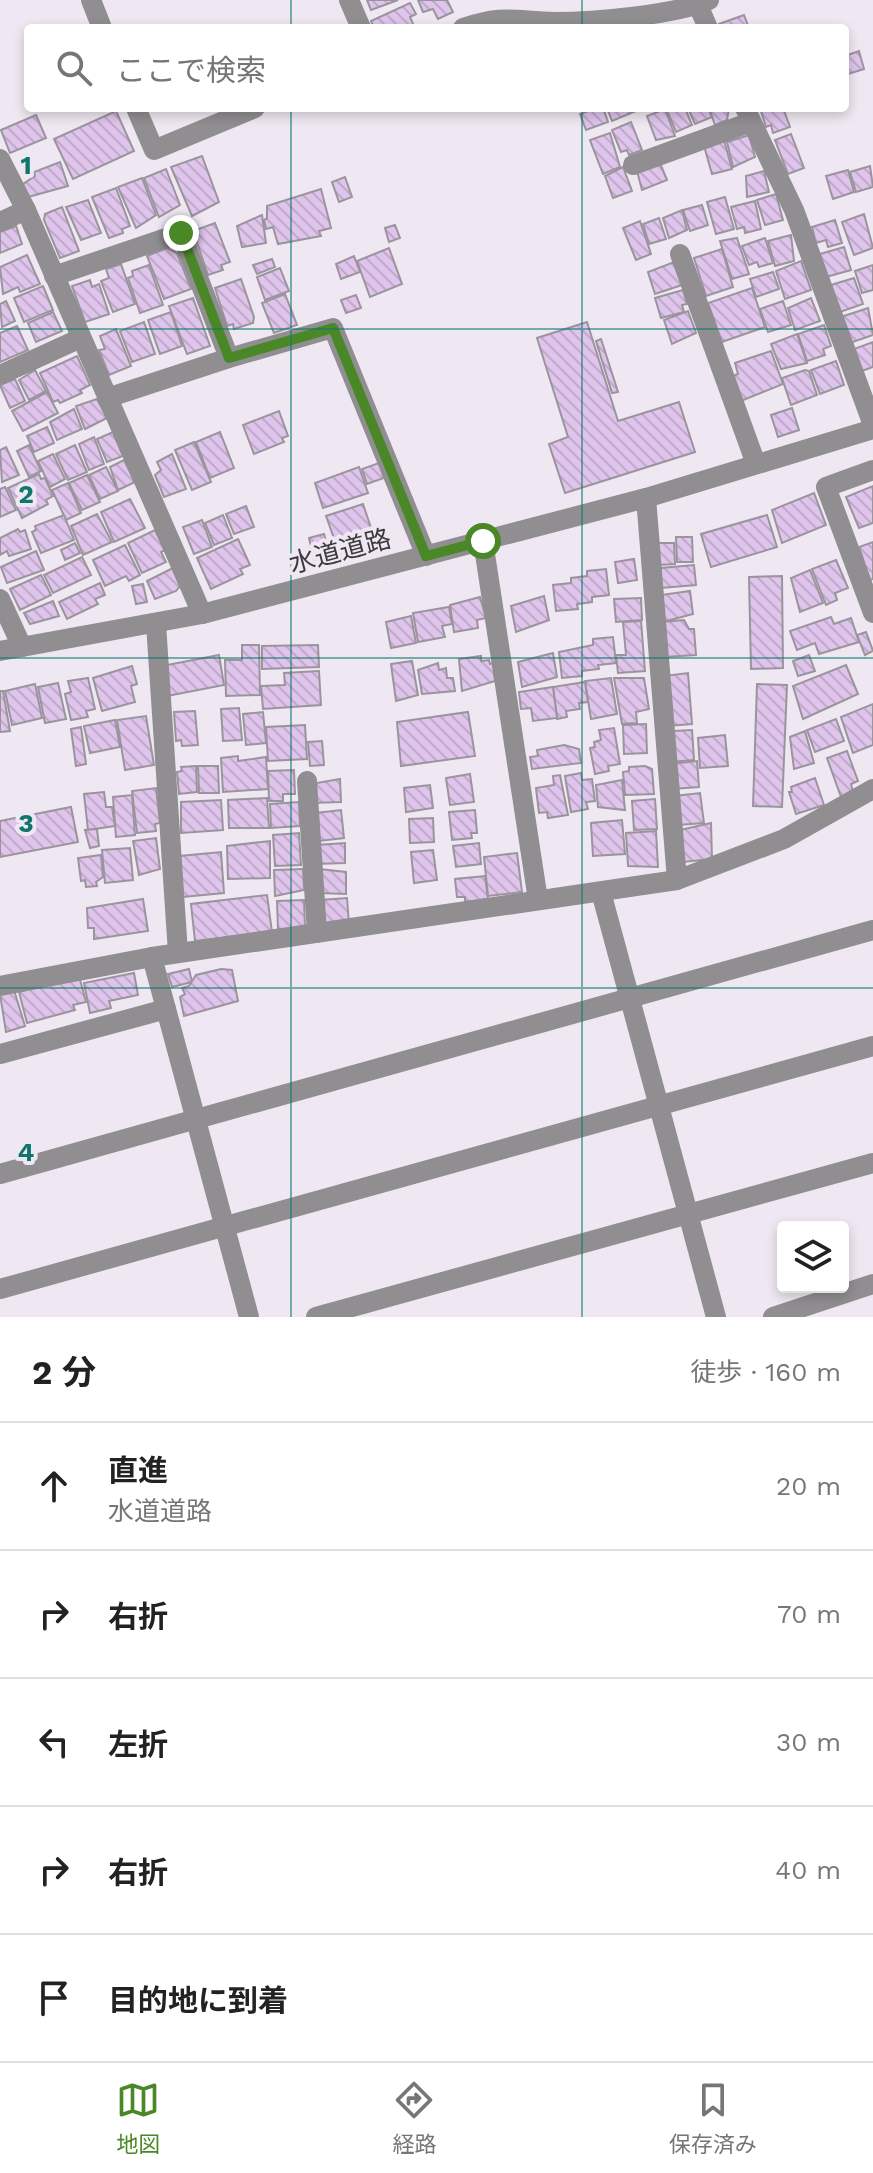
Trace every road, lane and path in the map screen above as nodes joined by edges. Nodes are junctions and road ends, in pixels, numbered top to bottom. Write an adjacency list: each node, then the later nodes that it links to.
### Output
1 (91, 0): 5 (street)
2 (349, 0): 6 (street)
3 (703, 3): 4 (street); 8 (street)
4 (652, 6): 7 (street)
5 (100, 24)
6 (359, 24)
7 (474, 24)
8 (707, 24)
9 (138, 112): 10 (street)
10 (245, 112)
11 (748, 115): 13 (street); 22 (street)
12 (0, 159): 14 (street)
13 (633, 165)
14 (26, 210): 15 (street); 17 (street)
15 (0, 222)
16 (680, 254): 23 (street)
17 (54, 276): 18 (street); 19 (street)
18 (81, 338): 20 (street); 21 (street)
19 (229, 358): 21 (street); 27 (street)
20 (0, 375)
21 (107, 398): 30 (street)
22 (873, 427): 23 (street, 水道道路)
23 (756, 464): 25 (street, 水道道路)
24 (873, 470): 29 (street)
25 (646, 498): 26 (street, 水道道路); 36 (street)
26 (483, 541): 27 (street, 水道道路); 38 (street)
27 (426, 556): 30 (street, 水道道路)
28 (0, 599): 32 (street)
29 (873, 613)
30 (202, 614): 31 (street, 水道道路)
31 (156, 624): 32 (street, 水道道路); 41 (street)
32 (22, 647): 33 (street, 水道道路)
33 (0, 651)
34 (307, 781): 40 (street)
35 (873, 789): 36 (street)
36 (677, 880): 37 (street)
37 (601, 892): 38 (street); 44 (street)
38 (538, 900): 40 (street)
39 (873, 930): 44 (street)
40 (317, 933): 41 (street)
41 (178, 953): 42 (street)
42 (152, 957): 43 (street); 45 (street)
43 (0, 986)
44 (630, 998): 48 (street); 49 (street)
45 (166, 1009): 47 (street); 49 (street)
46 (873, 1046): 48 (street)
47 (0, 1054)
48 (658, 1106): 52 (street); 53 (street)
49 (196, 1119): 51 (street); 53 (street)
50 (873, 1163): 52 (street)
51 (0, 1174)
52 (687, 1215): 57 (street); 58 (street)
53 (225, 1227): 55 (street); 56 (street)
54 (873, 1284): 59 (street)
55 (0, 1289)
56 (249, 1317)
57 (316, 1317)
58 (716, 1317)
59 (773, 1317)

